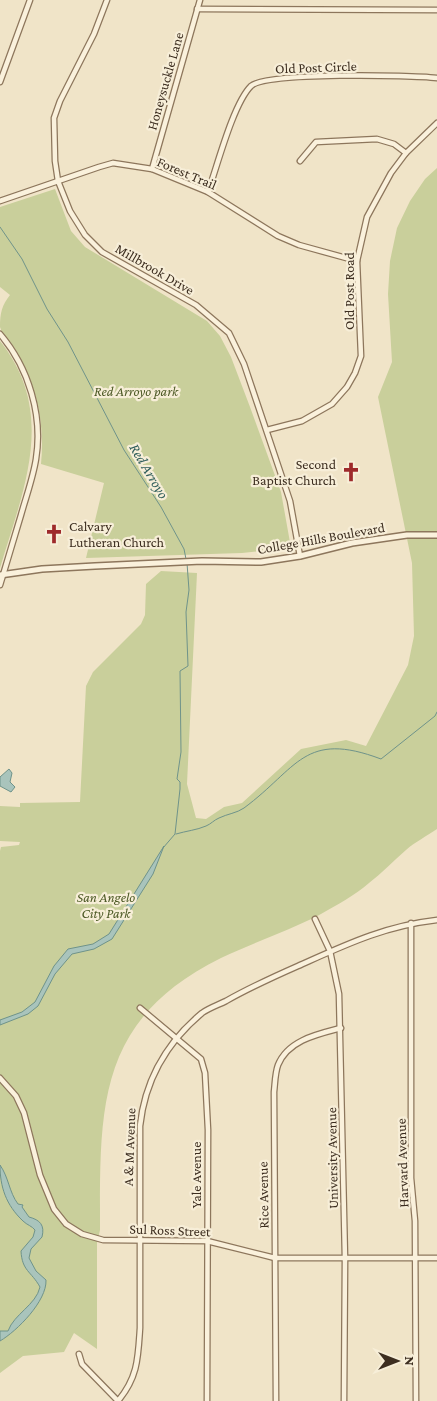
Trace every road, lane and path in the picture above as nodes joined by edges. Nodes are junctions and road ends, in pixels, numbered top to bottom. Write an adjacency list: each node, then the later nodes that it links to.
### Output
1 (30, 0): 7 (street)
2 (107, 0): 12 (street, Millbrook Drive)
3 (200, 0): 4 (street, Honeysuckle Lane)
4 (197, 9): 5 (street); 11 (street, Honeysuckle Lane)
5 (437, 10)
6 (437, 78): 13 (street, Old Post Circle)
7 (0, 82)
8 (437, 123): 9 (street, Old Post Road)
9 (406, 153): 10 (street); 15 (street, Old Post Road)
10 (300, 161)
11 (152, 169): 12 (street, Forest Trail); 13 (street, Forest Trail)
12 (58, 181): 14 (street, Forest Trail); 17 (street, Millbrook Drive)
13 (208, 192): 15 (street, Forest Trail)
14 (0, 201)
15 (358, 260): 17 (street, Old Post Road)
16 (0, 334): 20 (street)
17 (267, 430): 19 (street, Millbrook Drive)
18 (437, 535): 19 (street, College Hills Boulevard)
19 (300, 556): 20 (street, College Hills Boulevard)
20 (2, 575): 21 (street)
21 (0, 585)
22 (315, 919): 25 (street, University Avenue)
23 (437, 920): 24 (street, A & M Avenue)
24 (411, 923): 25 (street, A & M Avenue); 33 (street, Harvard Avenue)
25 (330, 951): 27 (street, University Avenue); 28 (street, A & M Avenue)
26 (140, 1008): 28 (street, Yale Avenue)
27 (341, 1028): 32 (street, Rice Avenue); 35 (street, University Avenue)
28 (178, 1038): 30 (street, A & M Avenue); 31 (street, Yale Avenue)
29 (0, 1078): 30 (street, Sul Ross Street)
30 (138, 1239): 31 (street, Sul Ross Street); 37 (street, A & M Avenue)
31 (207, 1241): 32 (street, Sul Ross Street); 38 (street, Yale Avenue)
32 (275, 1258): 35 (street, Sul Ross Street); 39 (street, Rice Avenue)
33 (416, 1258): 34 (street, Sul Ross Street); 35 (street, Sul Ross Street); 41 (street, Harvard Avenue)
34 (437, 1258)
35 (345, 1259): 40 (street, University Avenue)
36 (79, 1354): 37 (street)
37 (118, 1401)
38 (206, 1401)
39 (276, 1401)
40 (344, 1401)
41 (416, 1401)

